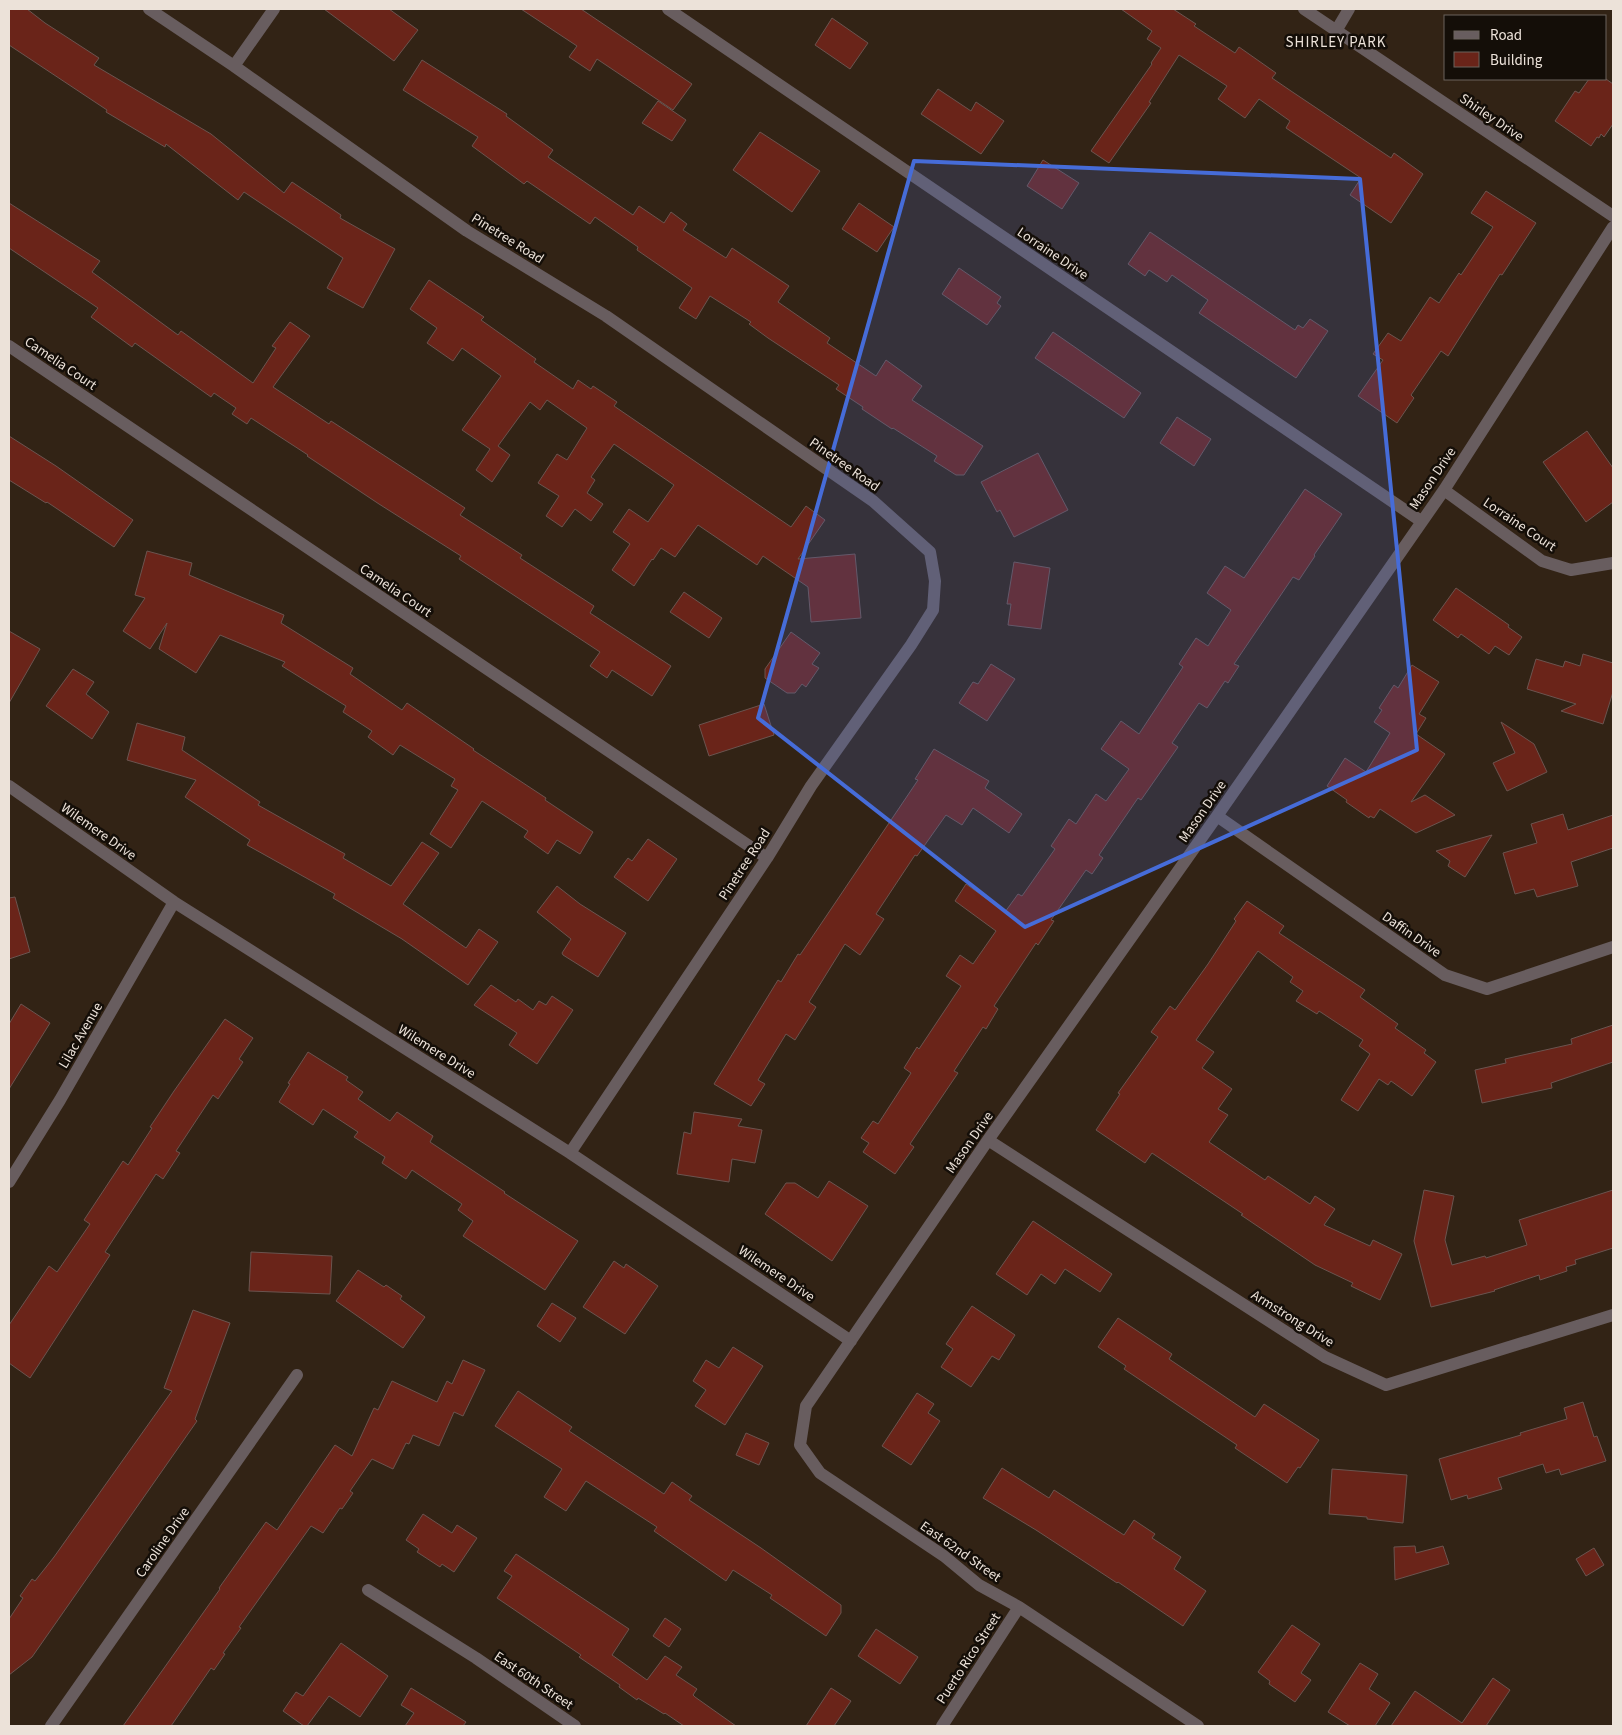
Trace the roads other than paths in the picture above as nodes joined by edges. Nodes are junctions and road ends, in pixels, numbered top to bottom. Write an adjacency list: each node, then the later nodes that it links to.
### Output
1 (148, 9): 7 (street, Pinetree Road)
2 (274, 9): 7 (street)
3 (668, 9): 12 (street, Lorraine Drive)
4 (1304, 9): 6 (street, Shirley Drive)
5 (1349, 9): 6 (street)
6 (1336, 31): 8 (street, Shirley Drive)
7 (234, 66): 16 (street, Pinetree Road)
8 (1613, 216)
9 (1613, 227): 11 (street, Mason Drive)
10 (9, 346): 16 (street, Camelia Court)
11 (1444, 490): 12 (street, Mason Drive); 13 (street, Lorraine Court)
12 (1421, 521): 15 (street, Mason Drive)
13 (1613, 563)
14 (9, 786): 17 (street, Wilemere Drive)
15 (1217, 816): 18 (street, Daffin Drive); 19 (street, Mason Drive)
16 (767, 858): 20 (street, Pinetree Road)
17 (174, 902): 20 (street, Wilemere Drive); 21 (street, Lilac Avenue)
18 (1613, 947)
19 (988, 1140): 22 (street, Armstrong Drive); 23 (street, Mason Drive)
20 (570, 1153): 23 (street, Wilemere Drive)
21 (9, 1182)
22 (1613, 1315)
23 (851, 1341): 25 (street, Mason Drive)
24 (297, 1375): 28 (street, Caroline Drive)
25 (806, 1406): 27 (street, East 62nd Street)
26 (368, 1590): 29 (street, East 60th Street)
27 (1019, 1607): 30 (street, Puerto Rico Street); 31 (street, East 62nd Street)
28 (52, 1726)
29 (575, 1726)
30 (942, 1726)
31 (1198, 1726)

